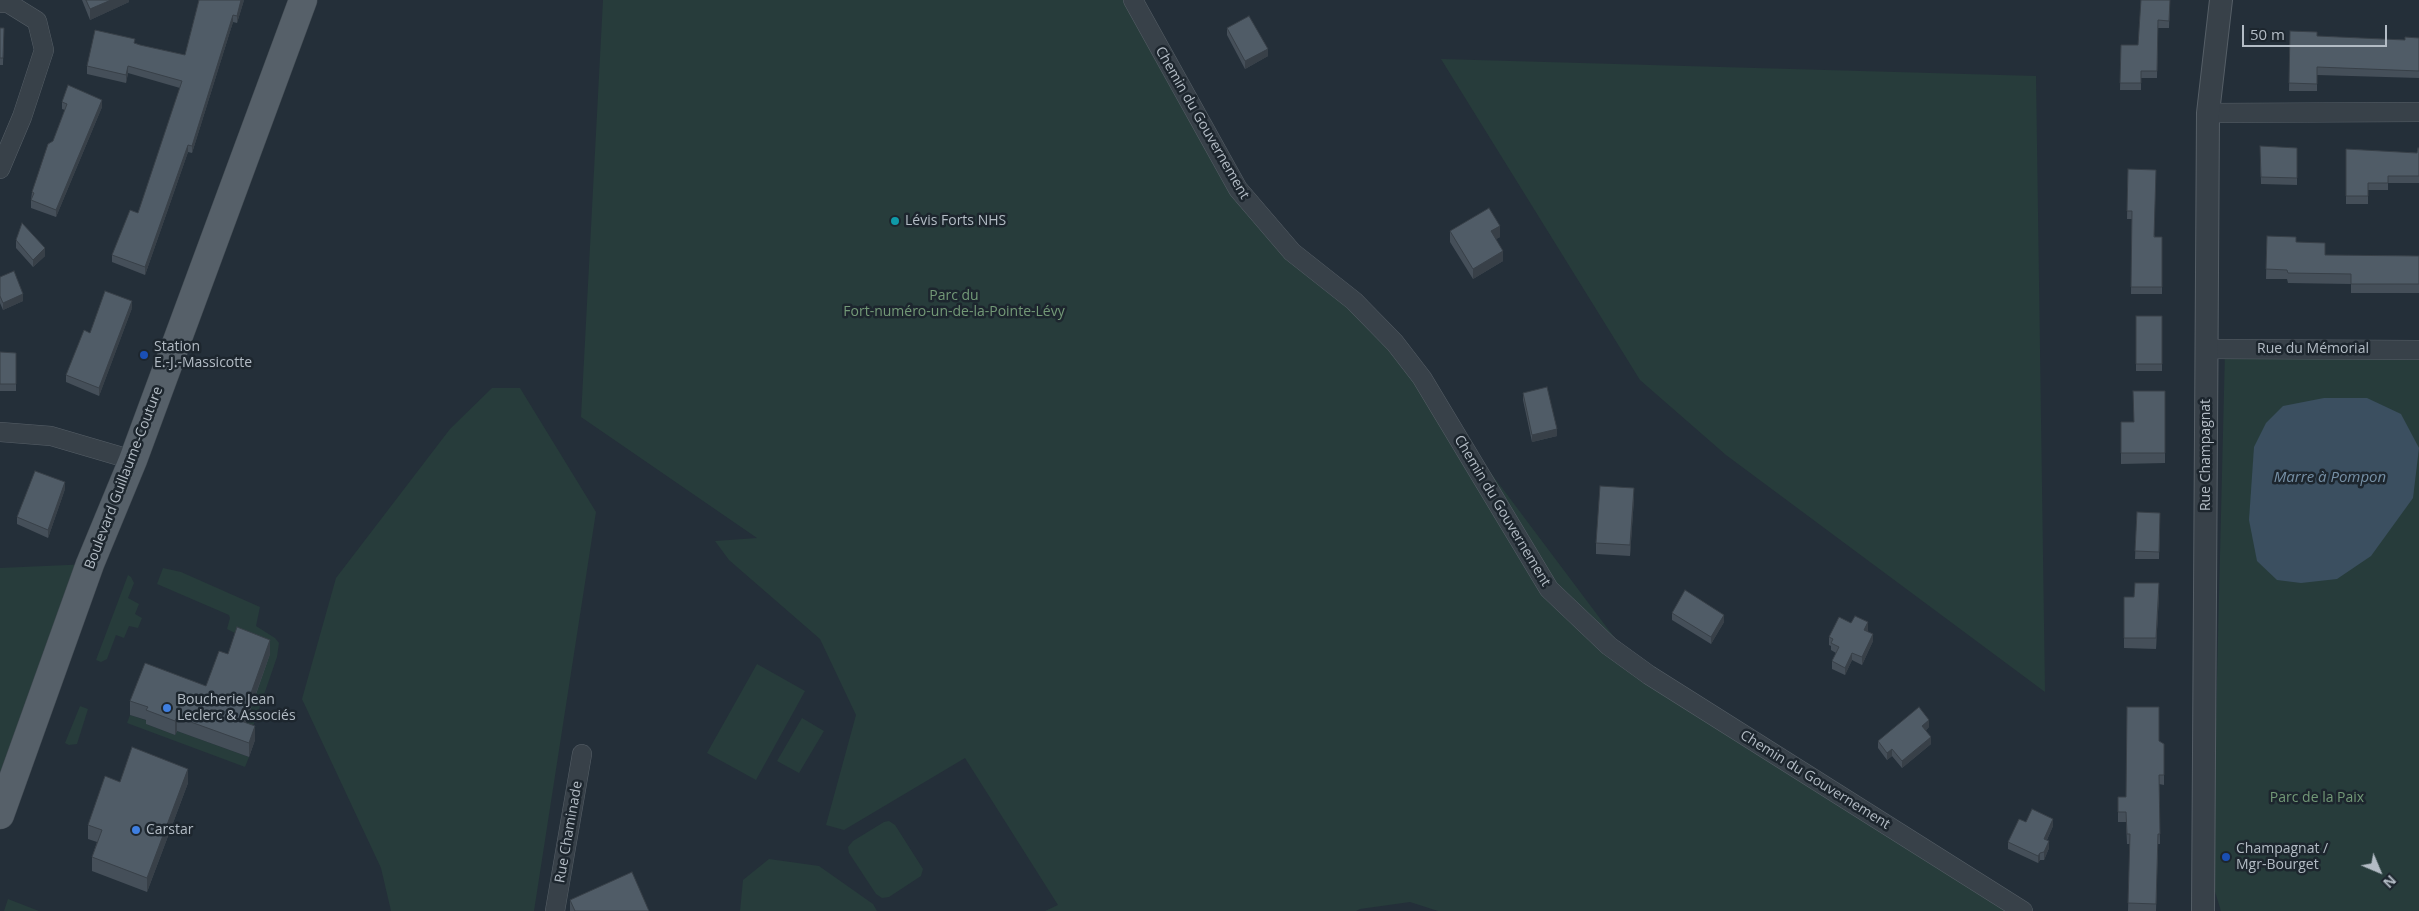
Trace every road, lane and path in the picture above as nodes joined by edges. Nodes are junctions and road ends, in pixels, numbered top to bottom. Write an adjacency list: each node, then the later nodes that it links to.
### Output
1 (303, 0): 11 (main road, Boulevard Guillaume-Couture)
2 (1134, 0): 15 (street, Chemin du Gouvernement)
3 (2221, 0): 6 (street, Rue Champagnat)
4 (0, 3): 7 (street)
5 (2419, 112): 6 (street)
6 (2208, 113): 8 (street, Rue Champagnat)
7 (0, 169)
8 (2206, 349): 9 (street, Rue du Mémorial); 16 (street, Rue Champagnat)
9 (2419, 350)
10 (0, 432): 11 (street)
11 (133, 460): 13 (main road, Boulevard Guillaume-Couture)
12 (582, 754): 14 (street, Rue Chaminade)
13 (0, 815)
14 (555, 911)
15 (2023, 911)
16 (2203, 911)

